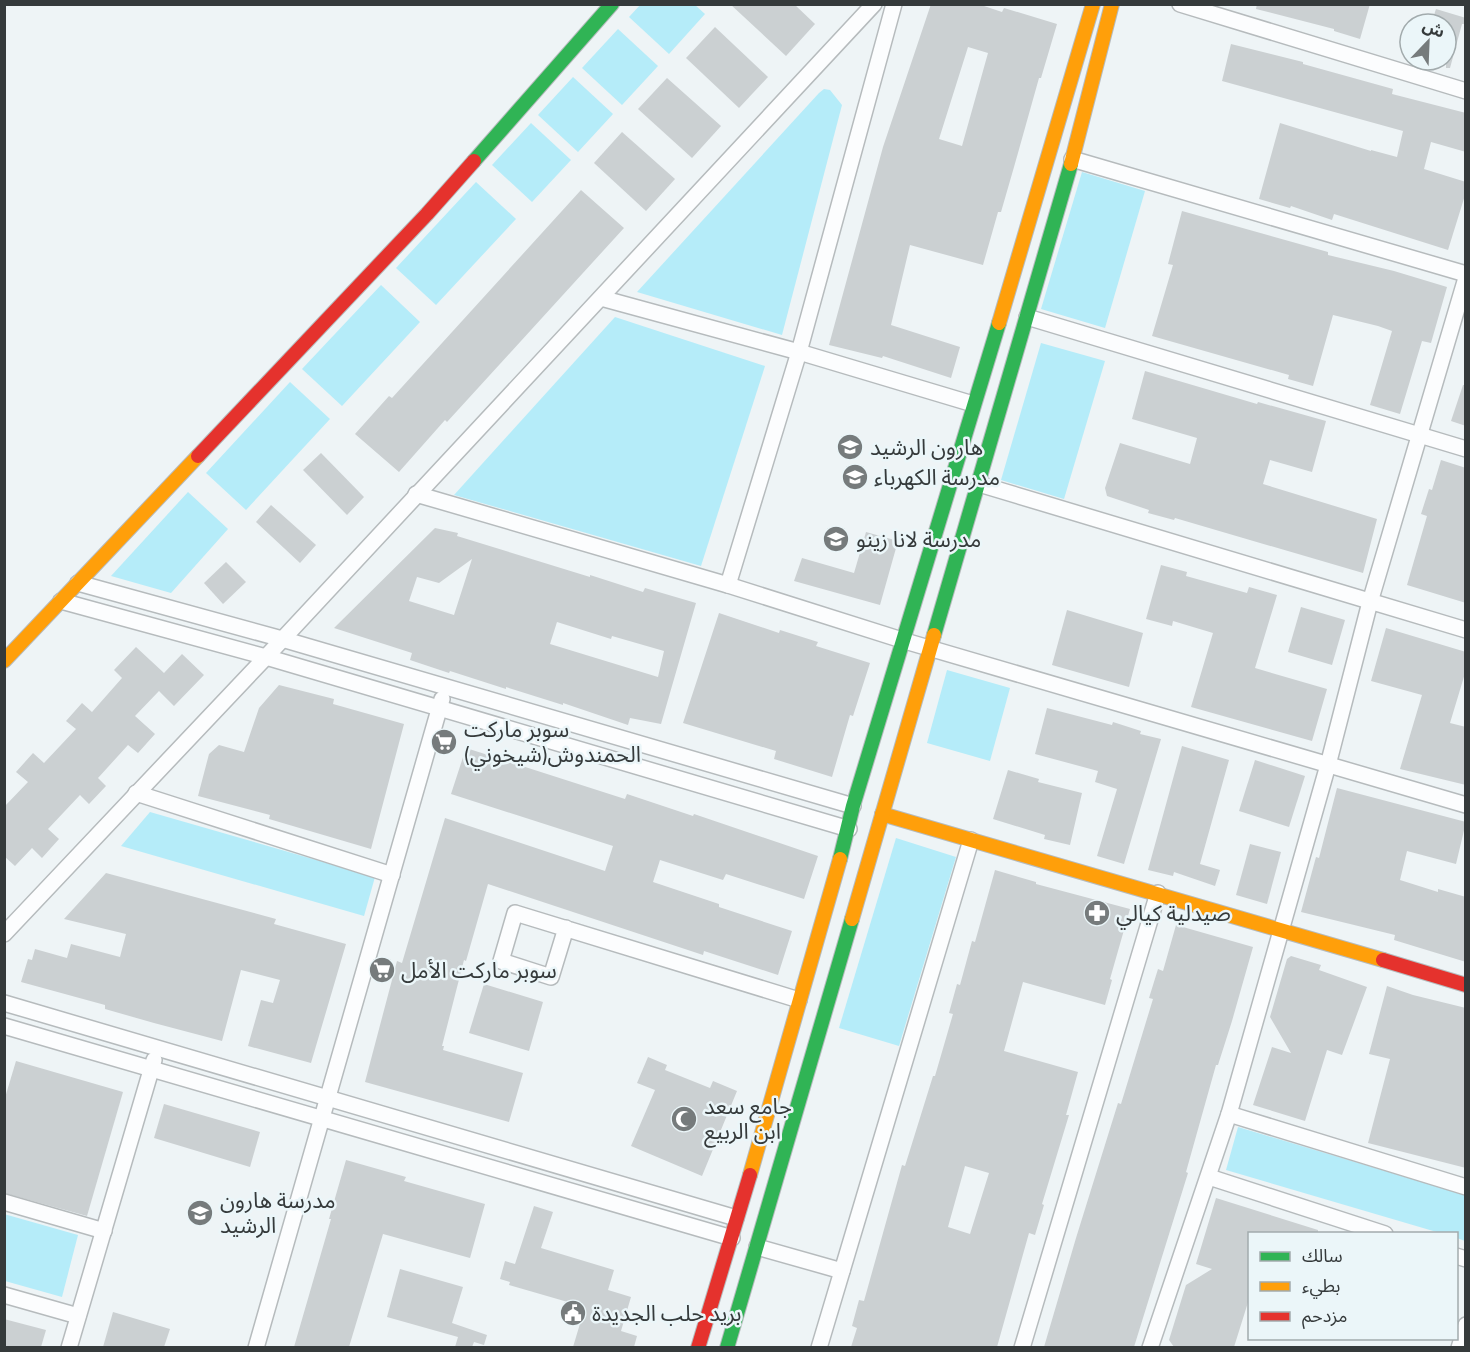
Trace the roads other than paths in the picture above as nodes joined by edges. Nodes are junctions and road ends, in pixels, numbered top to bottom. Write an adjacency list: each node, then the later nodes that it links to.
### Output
1 (612, 4): 18 (street)
2 (874, 4): 10 (street)
3 (894, 4): 12 (street)
4 (1093, 4): 13 (street)
5 (1112, 4): 8 (street)
6 (1180, 4): 7 (street)
7 (1466, 91)
8 (1072, 159): 9 (street); 11 (street)
9 (1466, 276): 14 (street)
10 (601, 298): 12 (street); 17 (street)
11 (1027, 317): 14 (street); 16 (street)
12 (799, 352): 13 (street); 19 (street)
13 (974, 404): 24 (street)
14 (1419, 435): 15 (street); 21 (street)
15 (1466, 449)
16 (979, 484): 21 (street); 25 (street)
17 (416, 494): 19 (street); 23 (street)
18 (78, 583): 20 (street); 23 (street)
19 (728, 585): 24 (street)
20 (61, 602): 26 (street); 27 (street)
21 (1370, 602): 22 (street); 30 (street)
22 (1466, 630)
23 (282, 639): 26 (street); 28 (street)
24 (905, 641): 25 (street); 33 (street)
25 (930, 648): 30 (street); 34 (street)
26 (266, 657): 29 (street); 31 (street)
27 (4, 661)
28 (446, 687): 29 (street); 33 (street)
29 (440, 708): 35 (street); 37 (street)
30 (1328, 765): 32 (street); 40 (street)
31 (136, 793): 37 (street); 41 (street)
32 (1466, 805)
33 (853, 806): 35 (street)
34 (882, 814): 36 (street); 58 (street)
35 (849, 829): 43 (street)
36 (971, 840): 38 (street); 59 (street)
37 (392, 875): 48 (street)
38 (1158, 893): 40 (street); 68 (street)
39 (566, 928): 39 (street); 43 (street)
40 (1281, 929): 42 (street); 49 (street)
41 (4, 934)
42 (1466, 985)
43 (799, 1000): 54 (street)
44 (4, 1003): 46 (street)
45 (4, 1026): 47 (street)
46 (158, 1048): 47 (street); 48 (street)
47 (152, 1069): 50 (street); 55 (street)
48 (328, 1098): 50 (street); 54 (street)
49 (1229, 1114): 51 (street); 52 (street)
50 (322, 1119): 57 (street); 64 (street)
51 (1209, 1177): 56 (street); 69 (street)
52 (1466, 1187)
53 (4, 1202): 55 (street)
54 (736, 1218): 57 (street)
55 (104, 1231): 61 (street)
56 (1382, 1232)
57 (732, 1238): 65 (street)
58 (756, 1247): 59 (street); 66 (street)
59 (842, 1271): 67 (street)
60 (4, 1295): 61 (street)
61 (78, 1316): 63 (street)
62 (1466, 1325): 70 (street)
63 (69, 1347)
64 (256, 1347)
65 (698, 1347)
66 (727, 1347)
67 (819, 1347)
68 (1022, 1347)
69 (1150, 1347)
70 (1459, 1347)

